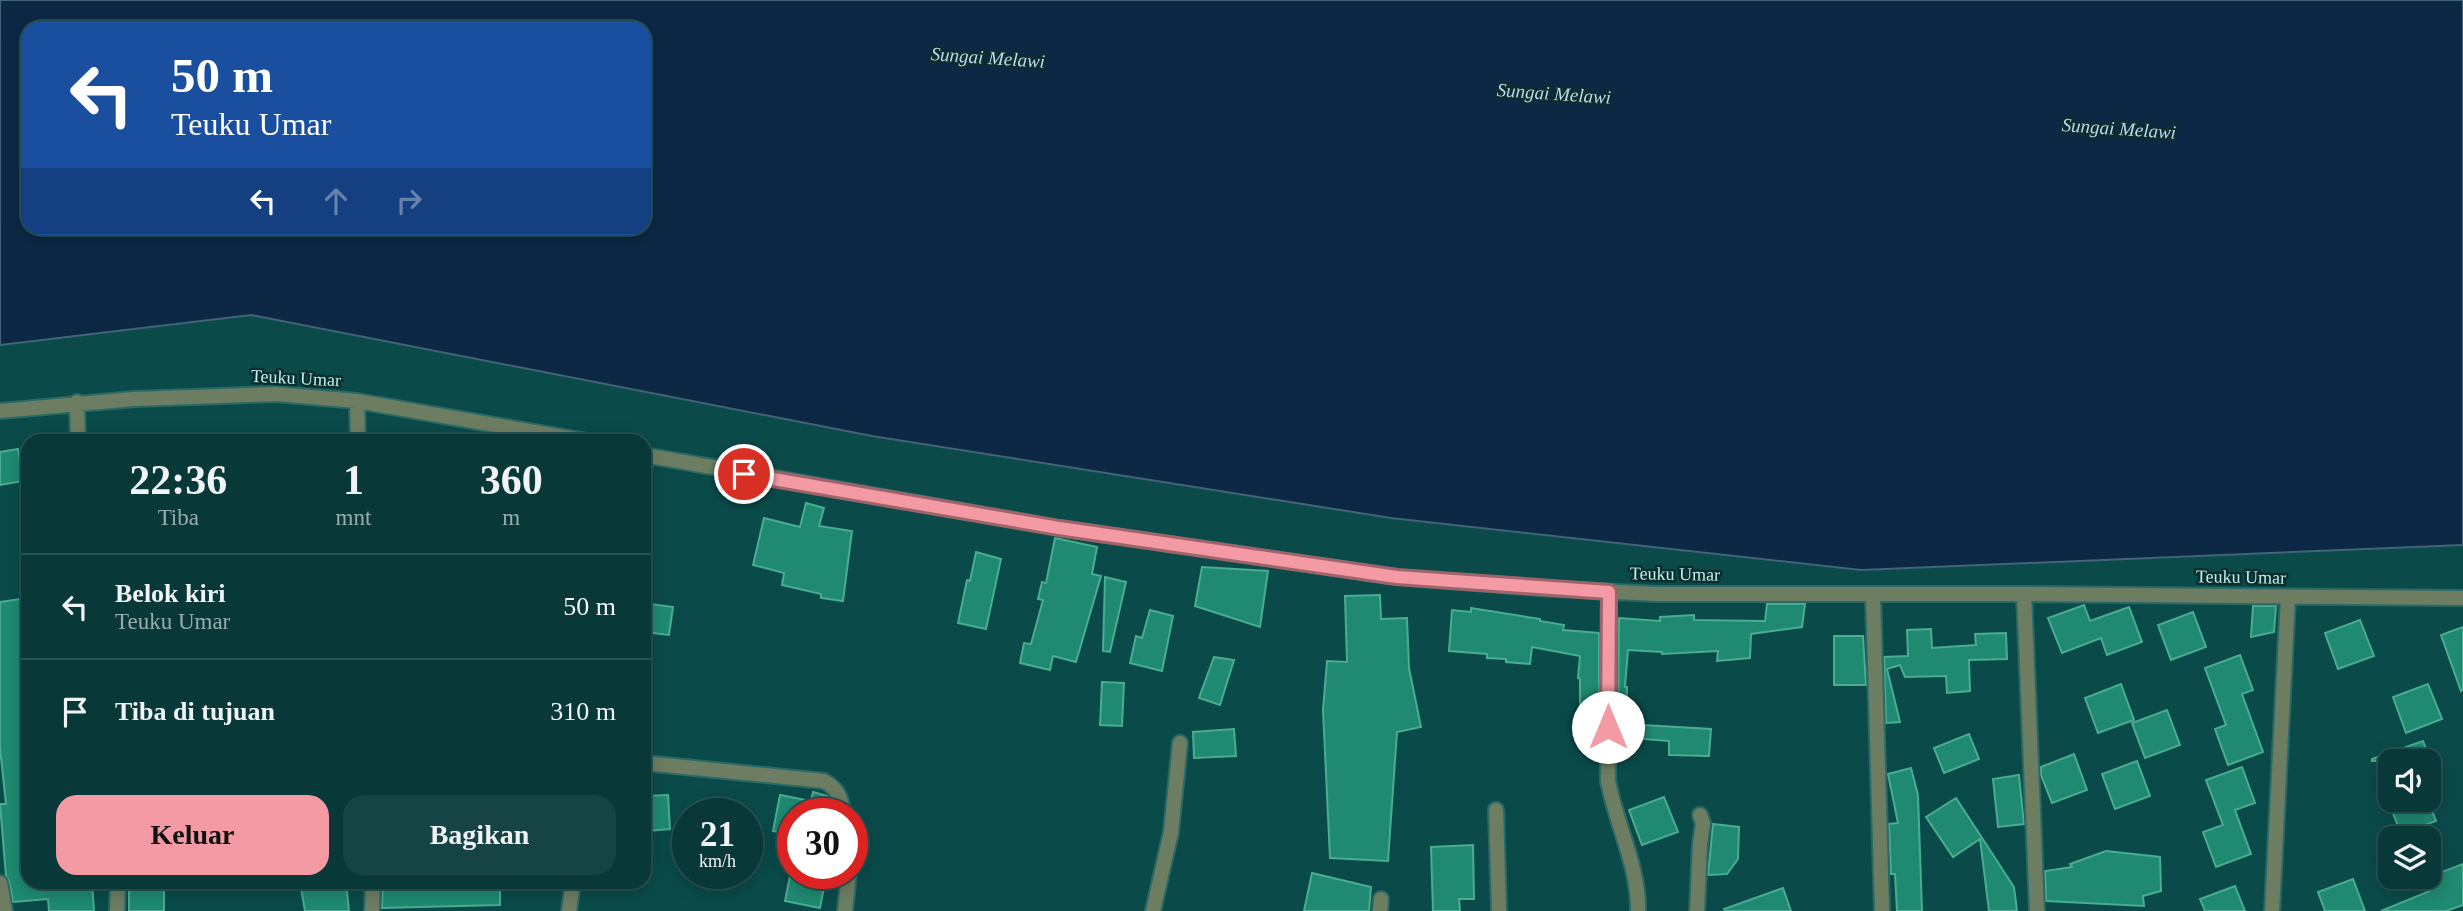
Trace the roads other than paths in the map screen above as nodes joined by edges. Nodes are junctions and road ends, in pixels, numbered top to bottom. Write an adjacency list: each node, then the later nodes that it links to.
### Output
1 (356, 401): 2 (street, Teuku Umar); 4 (street, Teuku Umar); 6 (street)
2 (77, 402): 3 (street, Teuku Umar); 5 (street)
3 (0, 411)
4 (500, 426): 7 (street); 8 (street, Teuku Umar)
5 (78, 434)
6 (358, 434)
7 (500, 434)
8 (546, 434)
9 (651, 456): 10 (street, Teuku Umar)
10 (1609, 592): 12 (street, Teuku Umar); 32 (street)
11 (2024, 594): 12 (street, Teuku Umar); 13 (street, Teuku Umar); 35 (street)
12 (1873, 595): 34 (street)
13 (2288, 597): 14 (street, Teuku Umar); 36 (street)
14 (2463, 598)
15 (1180, 743): 30 (street)
16 (651, 764): 17 (street)
17 (841, 798)
18 (1496, 810): 31 (street)
19 (1700, 815): 33 (street)
20 (0, 883): 25 (street)
21 (118, 889): 26 (street)
22 (373, 889): 27 (street)
23 (572, 889): 28 (street)
24 (847, 889): 29 (street)
25 (5, 911)
26 (117, 911)
27 (372, 911)
28 (569, 911)
29 (845, 911)
30 (1153, 911)
31 (1499, 911)
32 (1638, 911)
33 (1697, 911)
34 (1882, 911)
35 (2037, 911)
36 (2272, 911)

